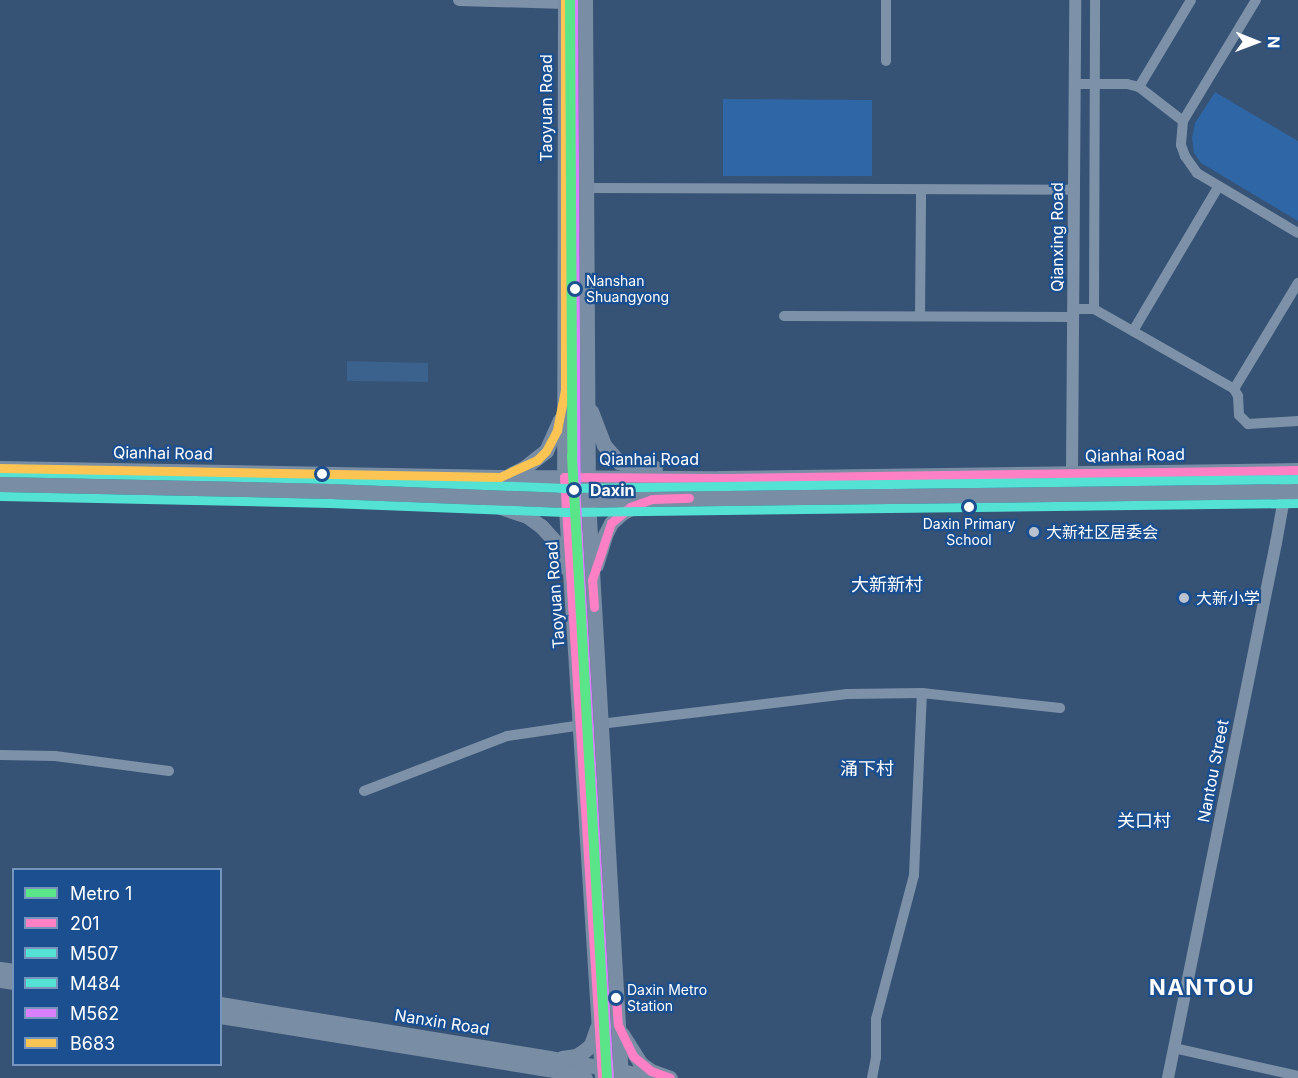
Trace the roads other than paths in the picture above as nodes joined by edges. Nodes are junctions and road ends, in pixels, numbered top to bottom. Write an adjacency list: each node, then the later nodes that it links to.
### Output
1 (459, 0): 8 (street)
2 (585, 0): 16 (main road)
3 (886, 0): 10 (street)
4 (1074, 0): 11 (street, Qianxing Road)
5 (1107, 0): 9 (street)
6 (1191, 0): 13 (street)
7 (1256, 0): 14 (street)
8 (565, 1): 28 (main road, Taoyuan Road)
9 (1095, 2): 12 (street)
10 (886, 61)
11 (1074, 84): 12 (street); 18 (street, Qianxing Road)
12 (1095, 84): 13 (street); 21 (street)
13 (1139, 87): 14 (street)
14 (1183, 121): 15 (street)
15 (1218, 187): 19 (street); 25 (street)
16 (585, 188): 17 (street); 27 (main road)
17 (921, 190): 18 (street); 24 (street)
18 (1073, 190): 22 (street, Qianxing Road)
19 (1298, 233)
20 (1298, 283): 26 (street)
21 (1094, 309): 22 (street); 25 (street)
22 (1073, 313): 24 (street); 32 (street, Qianxing Road)
23 (784, 316): 24 (street)
24 (920, 316)
25 (1133, 331): 26 (street)
26 (1234, 388): 29 (street)
27 (586, 389): 35 (main road); 36 (main road)
28 (564, 390): 33 (main road); 34 (main road, Taoyuan Road)
29 (1298, 422)
30 (0, 468): 33 (main road, Qianhai Road)
31 (1293, 471): 32 (main road, Qianhai Road); 38 (street, Nantou Street)
32 (1072, 474): 36 (main road, Qianhai Road)
33 (500, 477): 34 (main road, Qianhai Road)
34 (564, 477): 35 (main road, Qianhai Road); 41 (main road, Taoyuan Road)
35 (587, 477): 36 (main road, Qianhai Road); 42 (main road)
36 (720, 478)
37 (0, 484): 39 (main road, Qianhai Road)
38 (1292, 491): 40 (main road, Qianhai Road); 56 (street, Nantou Street)
39 (475, 497): 41 (main road, Qianhai Road); 44 (main road)
40 (652, 499): 42 (main road, Qianhai Road); 43 (main road)
41 (566, 500): 42 (main road, Qianhai Road); 44 (main road, Taoyuan Road)
42 (588, 500): 43 (main road)
43 (592, 580): 47 (main road)
44 (573, 586): 48 (main road, Taoyuan Road)
45 (922, 693): 46 (street); 47 (street); 65 (street)
46 (1060, 708)
47 (600, 724): 55 (main road)
48 (582, 725): 51 (street); 54 (main road, Taoyuan Road)
49 (0, 756): 50 (street)
50 (169, 771)
51 (364, 791)
52 (222, 1004): 57 (main road, Nanxin Road)
53 (222, 1016): 57 (main road, Nanxin Road)
54 (599, 1016): 57 (main road); 58 (main road, Taoyuan Road)
55 (618, 1025): 59 (main road); 64 (main road)
56 (1174, 1048): 60 (street); 66 (street, Nantou Street)
57 (550, 1063): 58 (main road, Nanxin Road); 61 (main road); 62 (main road, Nanxin Road)
58 (602, 1073): 59 (main road, Nanxin Road)
59 (621, 1075): 63 (main road, Nanxin Road)
60 (1298, 1076)
61 (565, 1078)
62 (585, 1078)
63 (658, 1078)
64 (670, 1078)
65 (872, 1078)
66 (1168, 1078)

